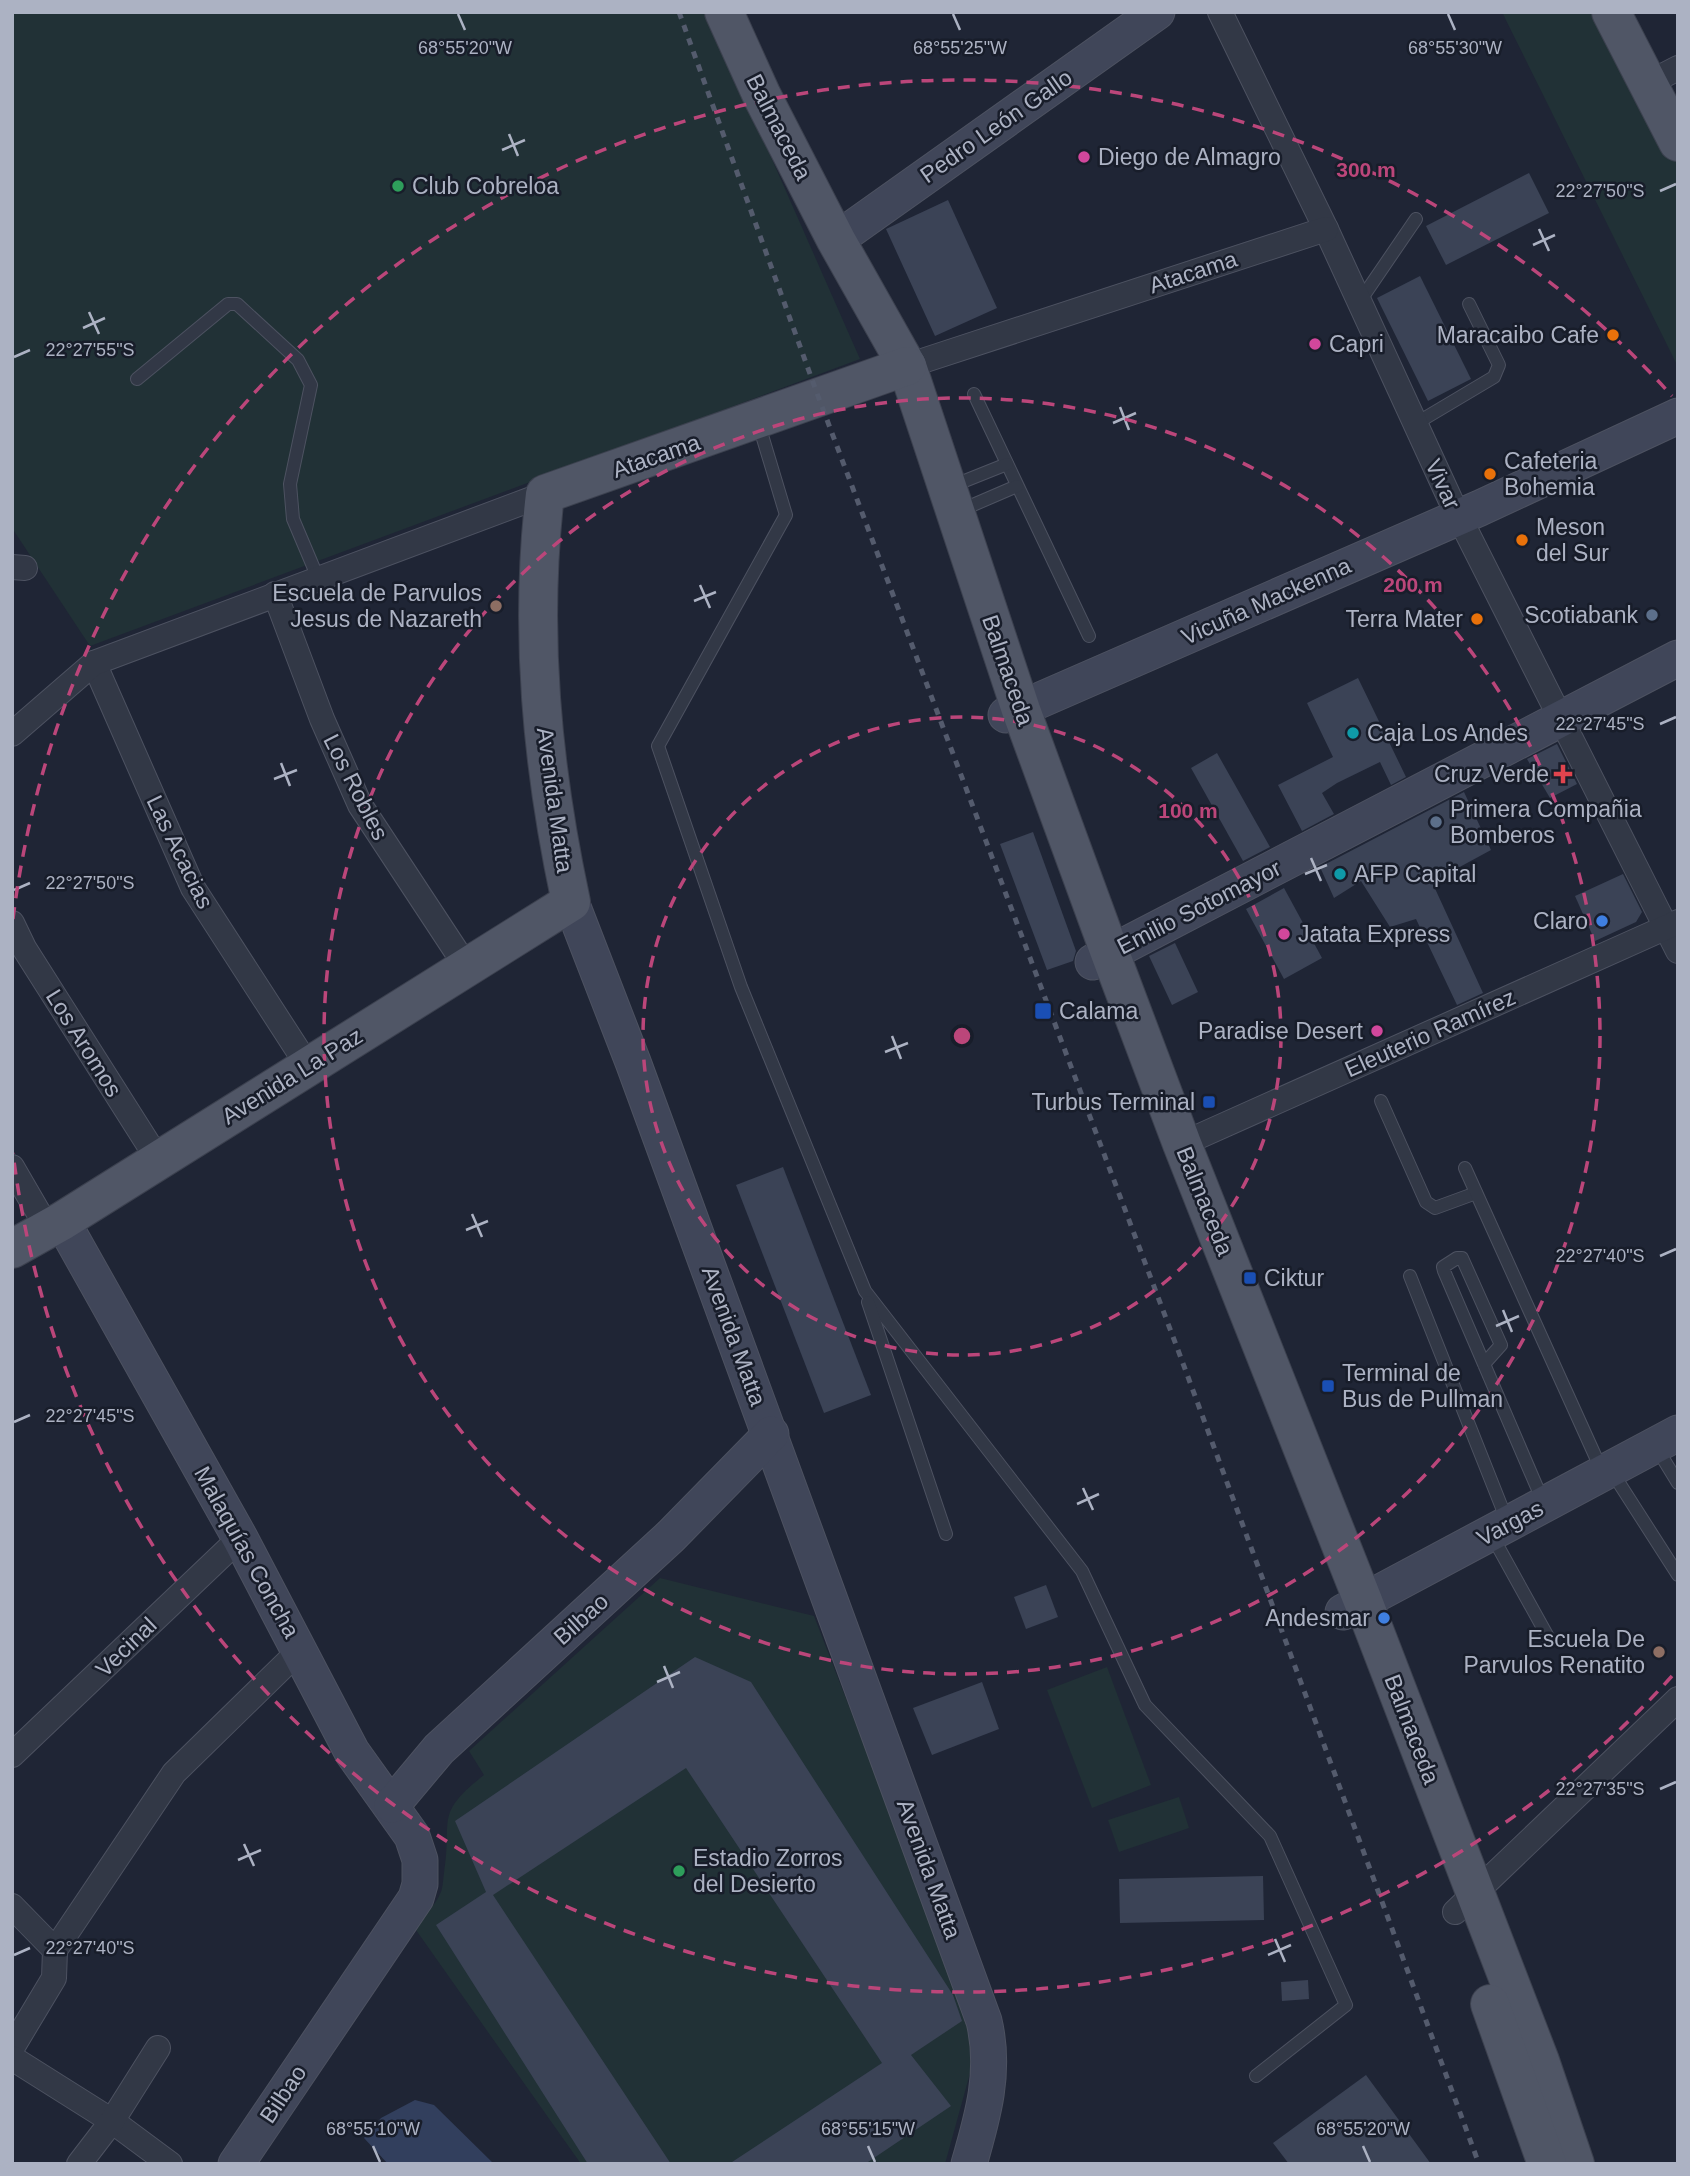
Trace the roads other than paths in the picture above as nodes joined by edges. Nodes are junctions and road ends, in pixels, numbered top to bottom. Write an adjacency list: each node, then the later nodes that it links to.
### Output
1 (724, 12): 9 (main road, Balmaceda)
2 (1157, 12): 9 (street, Pedro León Gallo)
3 (1220, 12): 8 (street, Vivar)
4 (1611, 12): 5 (main road)
5 (1663, 76): 6 (main road)
6 (1678, 142)
7 (1416, 219): 10 (lane)
8 (1326, 229): 10 (street, Vivar); 12 (street, Atacama)
9 (836, 240): 12 (main road, Balmaceda)
10 (1359, 302): 17 (street, Vivar)
11 (1469, 304): 17 (lane)
12 (895, 370): 16 (main road, Atacama); 21 (main road, Balmaceda); 28 (main road, Balmaceda)
13 (137, 379): 23 (lane)
14 (974, 394): 18 (lane)
15 (1678, 416): 22 (street, Vicuña Mackenna)
16 (758, 421): 20 (main road, Atacama); 47 (lane)
17 (1415, 424): 22 (street, Vivar)
18 (1007, 464): 19 (lane); 21 (lane)
19 (1017, 486): 21 (lane); 25 (lane)
20 (545, 494): 23 (street, Atacama); 31 (main road, Avenida Matta)
21 (951, 500): 28 (main road, Balmaceda)
22 (1459, 516): 28 (street, Vicuña Mackenna); 29 (street, Vivar)
23 (318, 578): 24 (street, Atacama)
24 (275, 594): 27 (street, Atacama); 36 (street, Los Robles)
25 (1089, 636)
26 (1678, 658): 29 (street, Emilio Sotomayor)
27 (94, 663): 30 (street, Atacama); 37 (street, Las Acacias)
28 (1014, 712): 35 (main road, Balmaceda)
29 (1560, 720): 33 (street, Vivar); 35 (street, Emilio Sotomayor)
30 (18, 721)
31 (571, 902): 36 (main road, Avenida La Paz); 49 (street, Avenida Matta)
32 (12, 923): 40 (street, Los Aromos)
33 (1672, 925): 34 (street, Vivar); 39 (street, Eleuterio Ramírez)
34 (1678, 951)
35 (1102, 958): 39 (main road, Balmaceda); 58 (main road, Balmaceda)
36 (466, 966): 37 (main road, Avenida La Paz)
37 (308, 1066): 40 (main road, Avenida La Paz)
38 (1381, 1101): 43 (lane)
39 (1182, 1144): 58 (main road, Balmaceda)
40 (159, 1161): 44 (main road, Avenida La Paz)
41 (12, 1167): 44 (street)
42 (1465, 1168): 43 (lane)
43 (1476, 1193): 51 (lane)
44 (55, 1225): 45 (main road, Avenida La Paz); 56 (street, Malaquías Concha)
45 (12, 1249)
46 (1410, 1276): 54 (lane)
47 (865, 1291): 55 (lane); 71 (lane)
48 (1484, 1364): 48 (lane); 53 (lane)
49 (771, 1434): 63 (street, Bilbao); 76 (street, Avenida Matta)
50 (1666, 1439): 51 (street, Vargas); 52 (lane)
51 (1606, 1471): 53 (street, Vargas); 57 (lane)
52 (1678, 1483)
53 (1545, 1504): 54 (street, Vargas)
54 (1499, 1528): 58 (street, Vargas); 59 (lane)
55 (946, 1534)
56 (240, 1538): 60 (street, Malaquías Concha); 62 (street, Vecinal)
57 (1678, 1575)
58 (1353, 1607): 65 (main road, Balmaceda)
59 (1548, 1637)
60 (301, 1650): 63 (street, Malaquías Concha); 67 (street)
61 (1678, 1699): 65 (street)
62 (12, 1755)
63 (392, 1805): 64 (street, Malaquías Concha)
64 (420, 1884): 75 (street, Bilbao)
65 (1465, 1903): 77 (main road, Balmaceda); 78 (main road, Balmaceda)
66 (12, 1906): 67 (street)
67 (55, 1950): 68 (street)
68 (12, 2048)
69 (158, 2048): 72 (street)
70 (12, 2058): 72 (street)
71 (1255, 2076)
72 (112, 2121): 73 (street); 74 (street)
73 (79, 2164)
74 (170, 2164)
75 (236, 2164)
76 (969, 2164)
77 (1547, 2164)
78 (1575, 2164)

